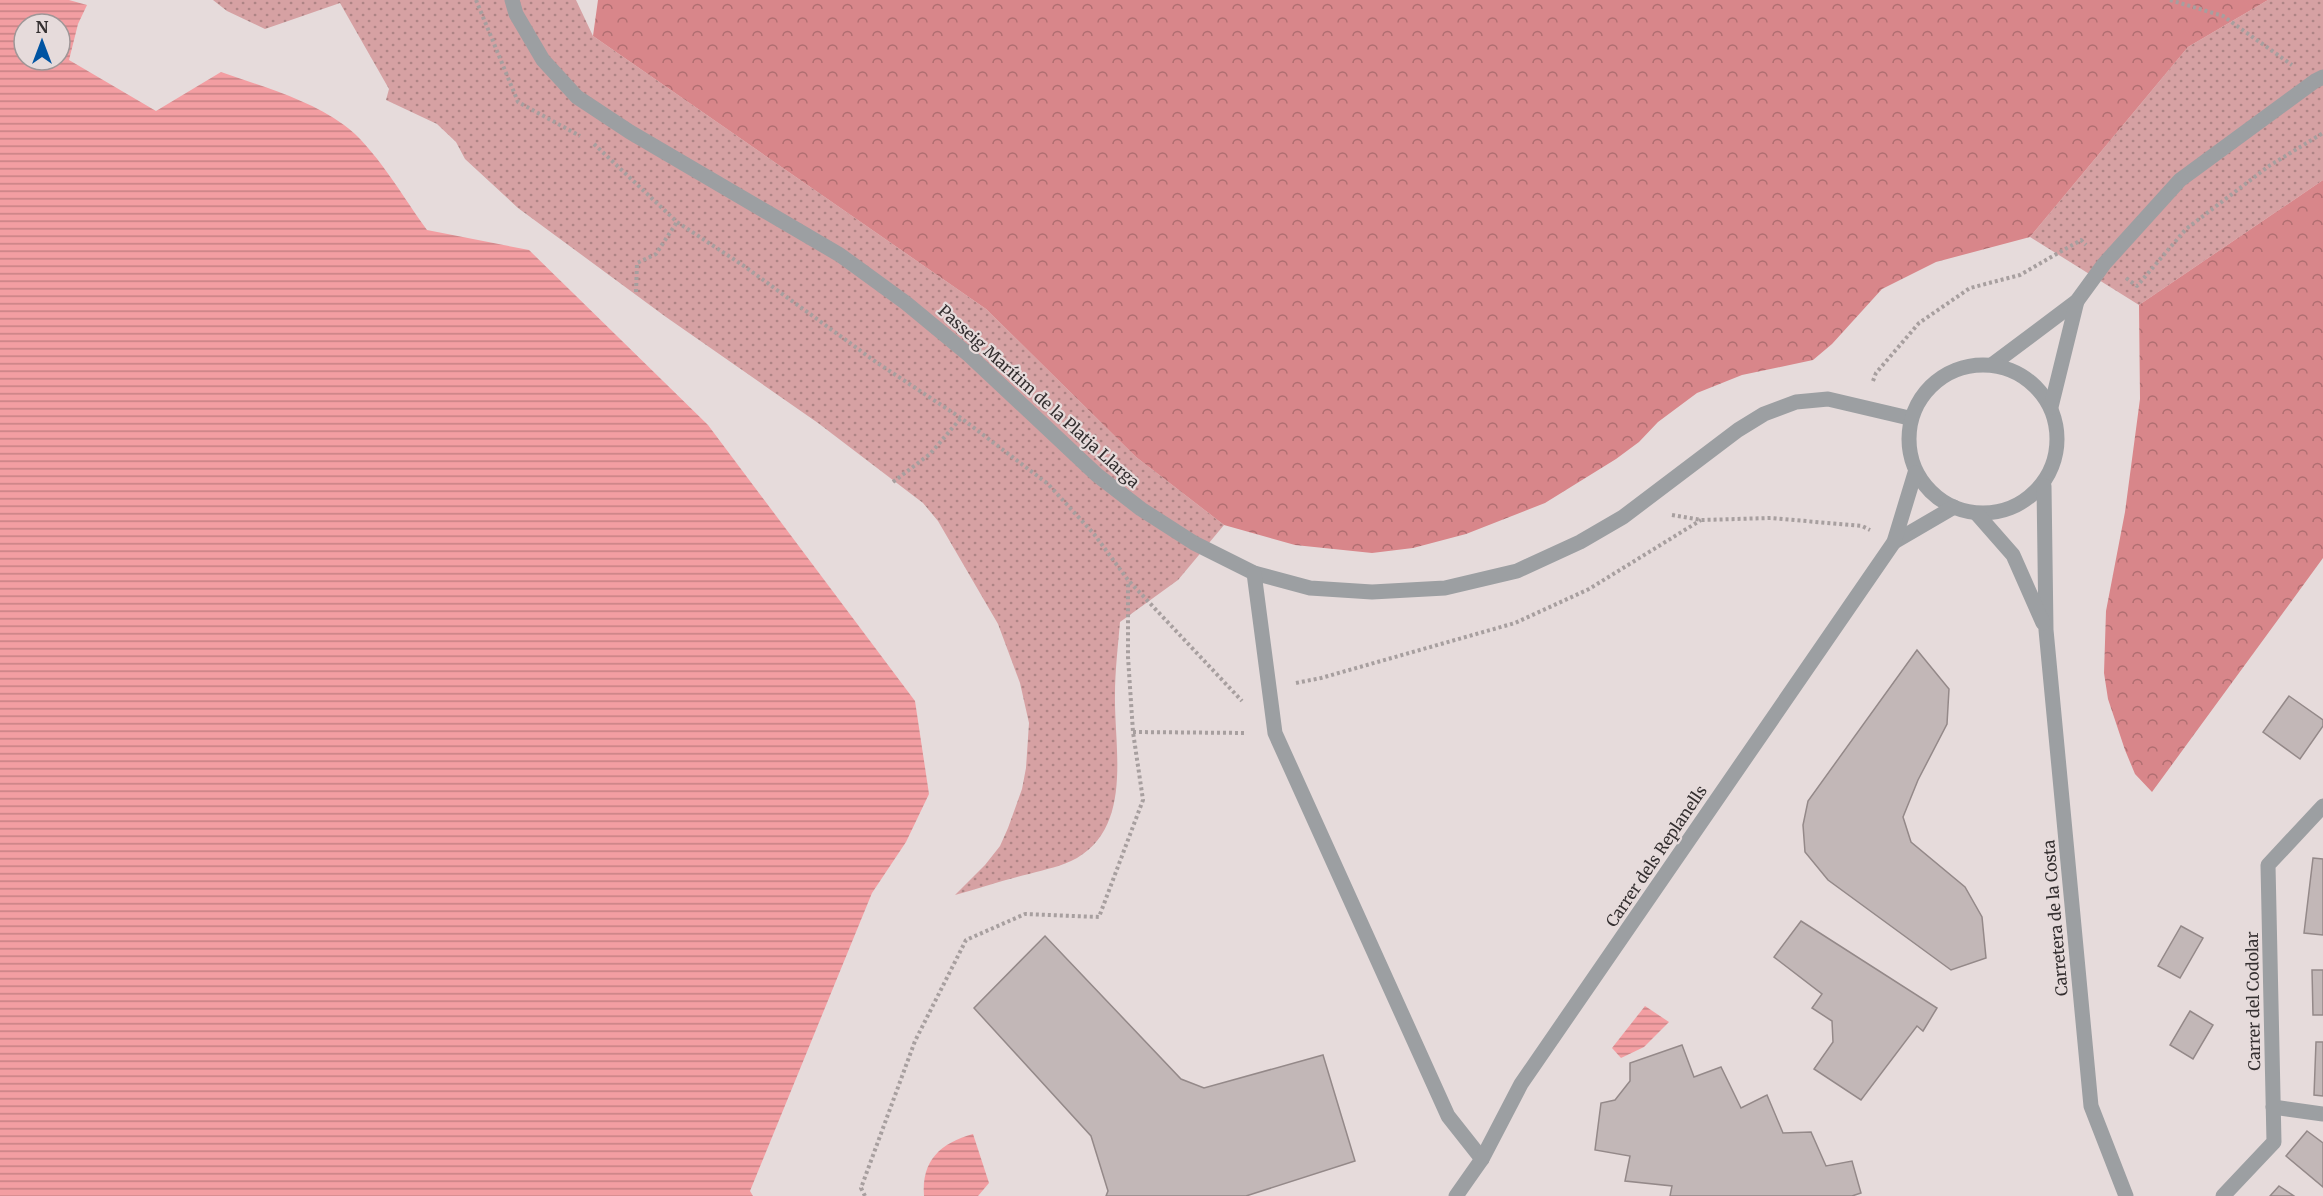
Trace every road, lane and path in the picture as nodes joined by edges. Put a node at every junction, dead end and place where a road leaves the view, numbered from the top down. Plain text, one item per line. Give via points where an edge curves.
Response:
1 (476, 0) edge
2 (512, 0) edge
3 (2169, 0) edge
4 (2319, 79) edge
5 (2323, 133) edge
6 (584, 137) dead end
7 (592, 142) dead end
8 (677, 222) junction
9 (2104, 264) junction
10 (636, 292) dead end
11 (2077, 301) junction
12 (1993, 364) junction
13 (1863, 407) junction
14 (2051, 407) junction
15 (961, 418) junction
16 (1909, 418) junction
17 (1915, 473) junction
18 (893, 482) dead end
19 (2044, 486) junction
20 (1954, 507) junction
21 (1977, 514) junction
22 (1894, 542) junction
23 (1254, 573) junction
24 (1128, 580) junction
25 (2046, 630) junction
26 (1269, 689) junction
27 (1233, 692) junction
28 (1133, 732) junction
29 (1275, 733) junction
30 (2323, 806) edge
31 (2273, 1107) junction
32 (2323, 1114) edge
33 (1482, 1159) junction
34 (865, 1196) edge
35 (1456, 1196) edge
36 (2126, 1196) edge
37 (2223, 1196) edge

1 - 6 path via 518,102
2 - 23 street, Passeig Marítim de la Platja Llarga via 543,60 577,97 840,255 969,355 1097,475 1141,509 1194,543
3 - 4 path via 2223,16 2271,52
4 - 9 street via 2180,180
5 - 9 path via 2269,166 2186,229 2137,286
7 - 8 path
8 - 10 path via 656,254 637,263
8 - 15 path
9 - 11 street
9 - 13 path via 2081,240 2020,275 1970,288 1919,323 1876,373
11 - 12 street
11 - 14 street
12 - 14 street via 2025,376
12 - 16 street via 1955,368 1927,387
13 - 16 street, Passeig Marítim de la Platja Llarga
13 - 23 street, Passeig Marítim de la Platja Llarga via 1828,399 1796,402 1764,414 1623,517 1581,542 1517,571 1445,588 1372,592 1310,588
14 - 19 street via 2058,450
15 - 18 path via 930,454
15 - 24 path via 1048,484 1094,534
16 - 17 street
17 - 20 street via 1942,503
17 - 22 street, Carrer dels Replanells
19 - 21 street via 2010,510
19 - 25 street, Carretera de la Costa
20 - 21 street
20 - 22 street, Carrer dels Replanells
21 - 25 street, Carretera de la Costa via 2013,555
22 - 26 path via 1862,526 1771,518 1701,520 1589,589 1515,622 1321,678
22 - 33 street, Carrer dels Replanells via 1521,1084
23 - 26 street
24 - 27 path
24 - 28 path
25 - 36 street, Carretera de la Costa via 2091,1106
26 - 27 path
26 - 29 street
27 - 29 path
28 - 29 path
28 - 34 path via 1143,800 1100,917 1025,914 966,940 915,1041 861,1188
29 - 33 street via 1448,1116
30 - 31 street, Carrer del Codolar via 2268,865
31 - 32 street
31 - 37 street, Carrer del Codolar via 2274,1142
33 - 35 street, Carrer dels Replanells

